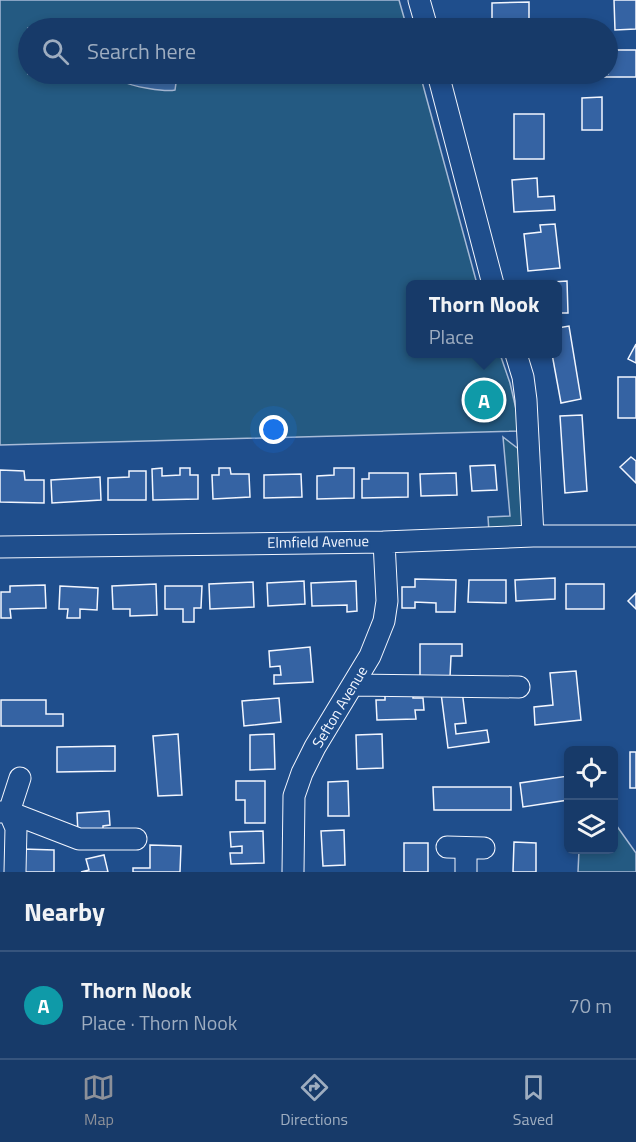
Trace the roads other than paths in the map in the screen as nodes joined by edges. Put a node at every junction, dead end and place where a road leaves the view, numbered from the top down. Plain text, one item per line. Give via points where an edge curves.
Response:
1 (418, 0) edge
2 (424, 18) edge
3 (441, 84) edge
4 (492, 280) edge
5 (517, 358) edge
6 (533, 536) junction
7 (636, 536) edge
8 (384, 542) junction
9 (0, 547) edge
10 (353, 685) junction
11 (519, 687) dead end
12 (20, 778) dead end
13 (4, 812) edge
14 (136, 839) dead end
15 (466, 848) dead end
16 (15, 872) edge
17 (293, 872) edge
18 (466, 872) edge

1 - 2 street
3 - 4 street
5 - 6 street via 526,400 523,442
6 - 7 street, Elmfield Avenue
6 - 8 street, Elmfield Avenue
8 - 9 street, Elmfield Avenue
8 - 10 street, Sefton Avenue via 384,621
10 - 11 street
10 - 17 street, Sefton Avenue via 315,747 294,796
12 - 13 street
13 - 14 street via 79,839
13 - 16 street via 16,828
15 - 18 street

